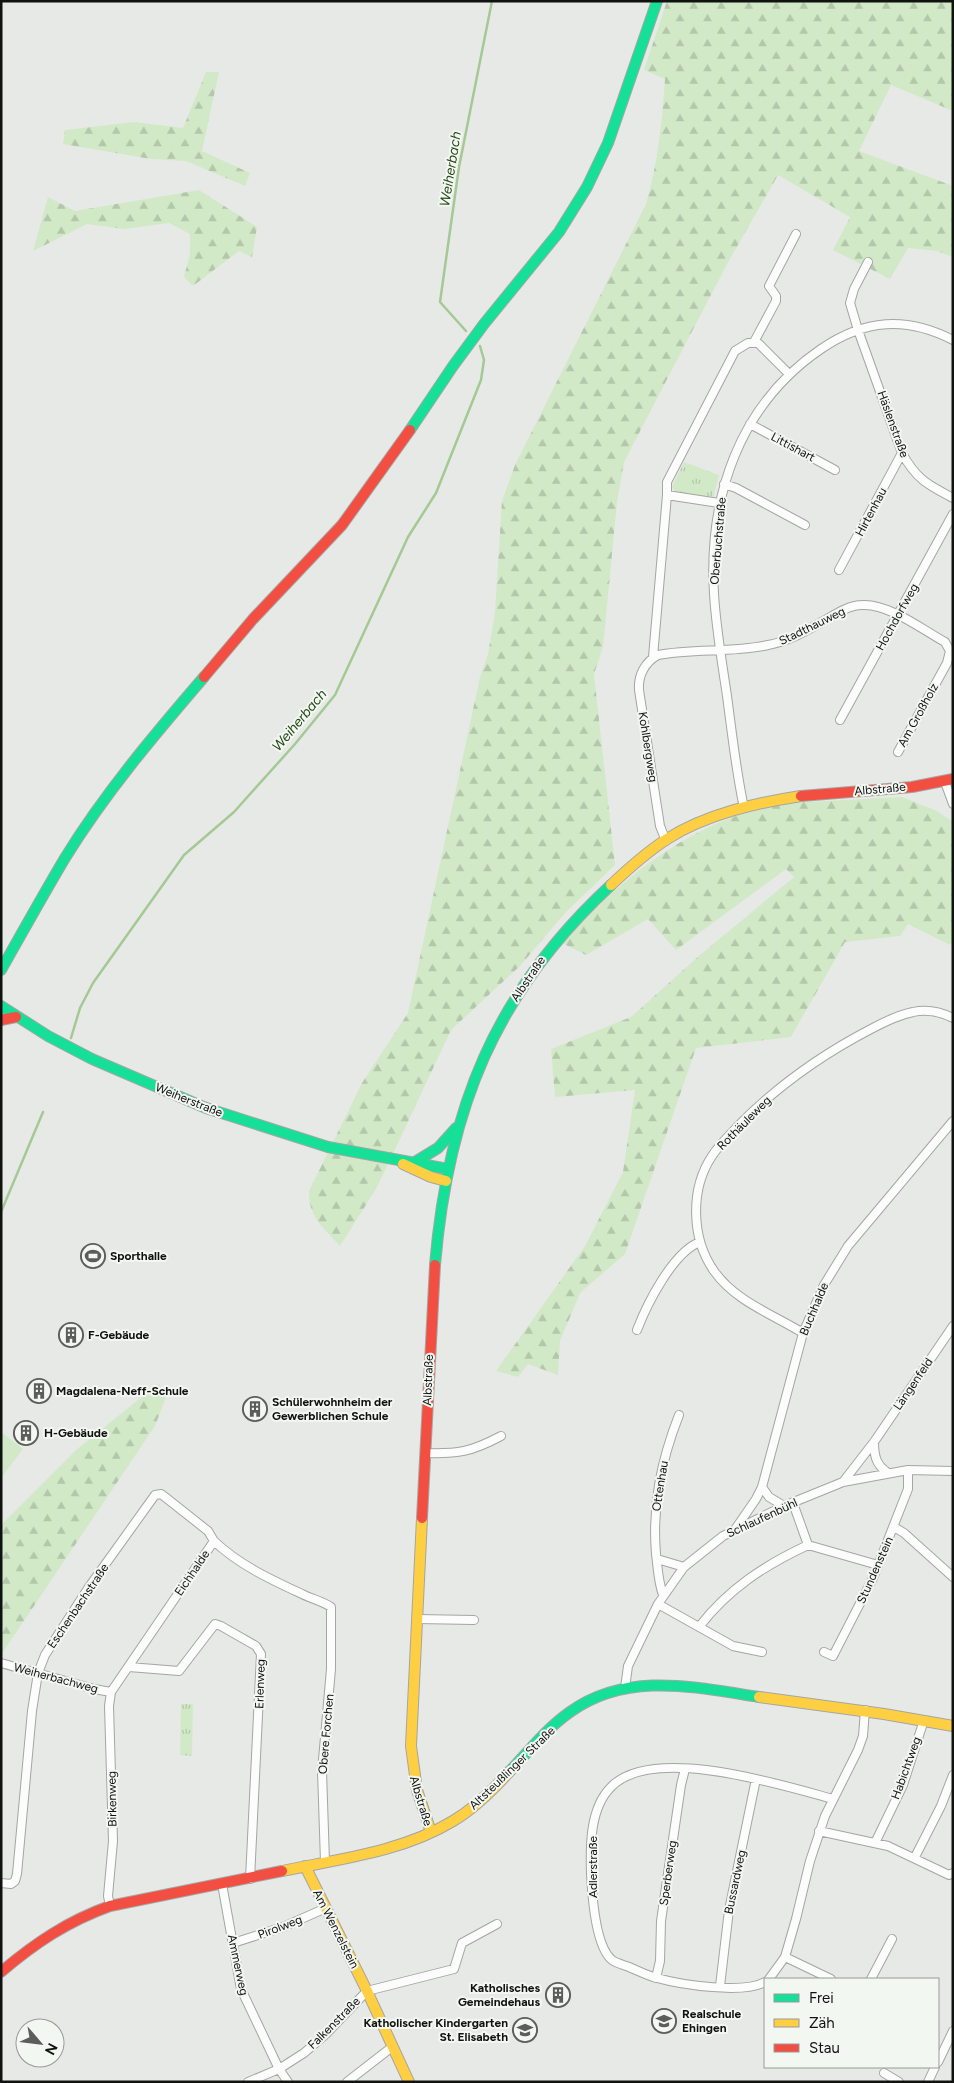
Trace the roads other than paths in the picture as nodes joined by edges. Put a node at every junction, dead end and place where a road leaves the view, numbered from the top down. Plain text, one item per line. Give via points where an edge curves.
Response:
1 (657, 1) edge
2 (796, 234) dead end
3 (868, 262) dead end
4 (858, 330) junction
5 (953, 340) edge
6 (754, 342) junction
7 (789, 374) junction
8 (750, 424) junction
9 (902, 453) junction
10 (835, 470) dead end
11 (724, 484) junction
12 (666, 495) junction
13 (953, 498) edge
14 (719, 503) junction
15 (953, 514) edge
16 (805, 525) dead end
17 (839, 570) dead end
18 (898, 616) junction
19 (720, 650) junction
20 (950, 651) joint
21 (653, 657) junction
22 (840, 720) dead end
23 (898, 752) dead end
24 (949, 780) edge
25 (953, 804) edge
26 (744, 808) junction
27 (666, 840) junction
28 (1, 970) edge
29 (1, 1006) edge
30 (16, 1017) junction
31 (953, 1018) edge
32 (1, 1020) edge
33 (460, 1120) junction
34 (953, 1121) edge
35 (391, 1158) junction
36 (415, 1162) junction
37 (448, 1169) junction
38 (446, 1181) junction
39 (700, 1242) junction
40 (953, 1326) edge
41 (637, 1330) dead end
42 (803, 1333) junction
43 (679, 1415) dead end
44 (501, 1436) dead end
45 (874, 1442) junction
46 (425, 1454) junction
47 (908, 1470) junction
48 (953, 1471) edge
49 (887, 1472) junction
50 (843, 1482) junction
51 (762, 1487) junction
52 (793, 1503) junction
53 (784, 1506) junction
54 (894, 1527) junction
55 (736, 1528) junction
56 (214, 1541) junction
57 (808, 1545) junction
58 (657, 1560) junction
59 (878, 1565) junction
60 (684, 1567) junction
61 (953, 1577) edge
62 (663, 1595) junction
63 (658, 1604) junction
64 (331, 1607) joint
65 (418, 1619) junction
66 (474, 1620) dead end
67 (699, 1627) junction
68 (762, 1652) dead end
69 (824, 1652) dead end
70 (1, 1663) edge
71 (129, 1667) junction
72 (38, 1673) junction
73 (626, 1688) junction
74 (111, 1692) junction
75 (865, 1710) junction
76 (924, 1720) junction
77 (953, 1726) edge
78 (685, 1769) junction
79 (953, 1775) edge
80 (756, 1779) junction
81 (833, 1799) junction
82 (819, 1831) junction
83 (431, 1832) junction
84 (875, 1843) junction
85 (915, 1857) junction
86 (325, 1862) junction
87 (305, 1866) junction
88 (953, 1873) edge
89 (250, 1879) junction
90 (1, 1883) edge
91 (222, 1884) junction
92 (110, 1906) junction
93 (326, 1908) junction
94 (497, 1924) dead end
95 (892, 1939) dead end
96 (233, 1943) junction
97 (785, 1957) junction
98 (1, 1972) edge
99 (656, 1978) junction
100 (770, 1978) edge
101 (829, 1978) edge
102 (872, 1978) edge
103 (764, 1982) edge
104 (720, 1986) junction
105 (367, 1991) junction
106 (953, 2032) edge
107 (392, 2047) junction
108 (939, 2060) edge
109 (935, 2068) edge
110 (279, 2069) junction
111 (884, 2074) dead end
112 (248, 2082) edge
113 (288, 2082) edge
114 (347, 2082) edge
115 (409, 2082) edge
116 (899, 2082) edge
117 (928, 2082) edge

1 - 28 street via 608,143 587,187 559,232 452,366 342,524 253,619 117,784 66,856
2 - 6 street via 769,286 776,301
3 - 4 street via 850,303
4 - 5 street, Oberbuchstraße via 879,325 909,324 923,326
4 - 7 street, Oberbuchstraße via 830,342
4 - 9 street, Häslenstraße
6 - 7 street
6 - 12 street, Kohlbergweg via 735,351 667,482
7 - 8 street, Oberbuchstraße
8 - 10 street, Littishart
8 - 11 street, Oberbuchstraße
9 - 13 street, Häslenstraße via 910,468 924,482
9 - 17 street, Hirtenhau
11 - 14 street, Oberbuchstraße
11 - 16 street
12 - 14 street
12 - 21 street, Kohlbergweg
14 - 19 street, Oberbuchstraße via 714,593
15 - 18 street, Hochdorfweg
18 - 19 street, Stadthauweg via 874,606 861,605 834,614 782,642
18 - 20 street, Stadthauweg via 945,642
18 - 22 street, Hochdorfweg
19 - 21 street
19 - 26 street, Oberbuchstraße
20 - 23 street, Am Großholz via 947,663
21 - 27 street, Kohlbergweg via 640,676 639,690 660,826
24 - 25 street
24 - 26 street, Albstraße via 788,797
26 - 27 street, Albstraße via 696,824
27 - 33 street, Albstraße via 580,912 538,963 488,1047
29 - 30 street, Weiherstraße
30 - 32 street
30 - 35 street, Weiherstraße via 92,1059 206,1108 328,1147
31 - 39 street, Rothäuleweg via 922,1010 897,1017 825,1055 769,1098 723,1142 704,1172 696,1207
33 - 36 street via 442,1146
33 - 37 street, Albstraße
34 - 42 street, Buchhalde via 839,1258
35 - 36 street, Weiherstraße
35 - 38 street, Weiherstraße
36 - 37 street, Weiherstraße
37 - 38 street, Albstraße
38 - 46 street, Albstraße via 432,1314
39 - 41 street via 684,1252 660,1283
39 - 42 street, Rothäuleweg via 714,1271 728,1286 756,1307
40 - 45 street, Längenfeld
42 - 51 street, Buchhalde
43 - 58 street, Ottenhau via 659,1477 654,1519
44 - 46 street via 456,1454
45 - 49 street via 879,1467
45 - 50 street, Längenfeld
46 - 65 street, Albstraße
47 - 48 street, Schlaufenbühl
47 - 49 street, Schlaufenbühl
47 - 54 street, Stundenstein via 908,1488
49 - 50 street, Schlaufenbühl
50 - 52 street, Schlaufenbühl
51 - 53 street via 769,1497
51 - 55 street, Buchhalde
52 - 53 street, Schlaufenbühl
52 - 57 street
53 - 55 street, Schlaufenbühl
54 - 59 street, Stundenstein
54 - 61 street
55 - 60 street, Schlaufenbühl
56 - 64 street, Eichhalde via 243,1564
56 - 71 street, Eichhalde
56 - 72 street, Eschenbachstraße via 208,1531 165,1497 155,1495 59,1632
57 - 59 street
57 - 67 street via 747,1579 720,1602
58 - 60 street
58 - 62 street, Ottenhau via 658,1581
59 - 69 street, Stundenstein via 833,1656
60 - 62 street, Schlaufenbühl
62 - 63 street, Schlaufenbühl
63 - 67 street
63 - 73 street, Schlaufenbühl via 628,1666
64 - 86 street, Obere Forchen via 331,1669 322,1771
65 - 66 street
65 - 83 street, Albstraße via 410,1746 416,1793
67 - 68 street via 733,1646
70 - 72 street, Weiherbachweg
71 - 74 street, Eichhalde
71 - 89 street, Erlenweg via 179,1671 216,1624 256,1646 261,1654
72 - 74 street, Weiherbachweg
72 - 90 street, Eschenbachstraße via 17,1874 11,1884
73 - 75 street, Altsteußlinger Straße via 700,1688
73 - 83 street, Altsteußlinger Straße via 600,1694 572,1710 478,1803 454,1821
74 - 92 street, Birkenweg via 113,1841
75 - 76 street, Altsteußlinger Straße
75 - 81 street via 863,1736 858,1750
76 - 77 street, Altsteußlinger Straße
76 - 84 street, Habichtweg via 903,1785
78 - 80 street, Adlerstraße
78 - 99 street, Sperberweg via 661,1921
78 - 99 street, Adlerstraße via 642,1770 622,1778 604,1795 594,1823 590,1859 593,1905 603,1946 612,1960
79 - 85 street
80 - 81 street, Adlerstraße
80 - 104 street, Bussardweg via 727,1919
81 - 82 street
82 - 84 street
82 - 97 street
83 - 86 street, Altsteußlinger Straße via 389,1847
84 - 85 street
85 - 88 street via 949,1875
86 - 87 street, Altsteußlinger Straße
87 - 89 street, Altsteußlinger Straße
87 - 93 street, Am Wenzelstein
89 - 91 street, Altsteußlinger Straße
91 - 92 street, Altsteußlinger Straße
91 - 96 street, Ammerweg
92 - 98 street, Altsteußlinger Straße via 64,1924
93 - 96 street, Pirolweg via 283,1927
93 - 105 street, Am Wenzelstein
94 - 105 street via 462,1943 454,1969
95 - 102 street
96 - 110 street, Ammerweg via 243,1995
97 - 100 street
97 - 101 street
99 - 104 street, Adlerstraße
103 - 104 street, Adlerstraße via 750,1987
105 - 107 street, Am Wenzelstein
105 - 110 street, Falkenstraße via 313,2046
106 - 108 street
107 - 114 street
107 - 115 street, Am Wenzelstein
109 - 117 street
110 - 112 street, Falkenstraße
110 - 113 street, Ammerweg
111 - 116 street

